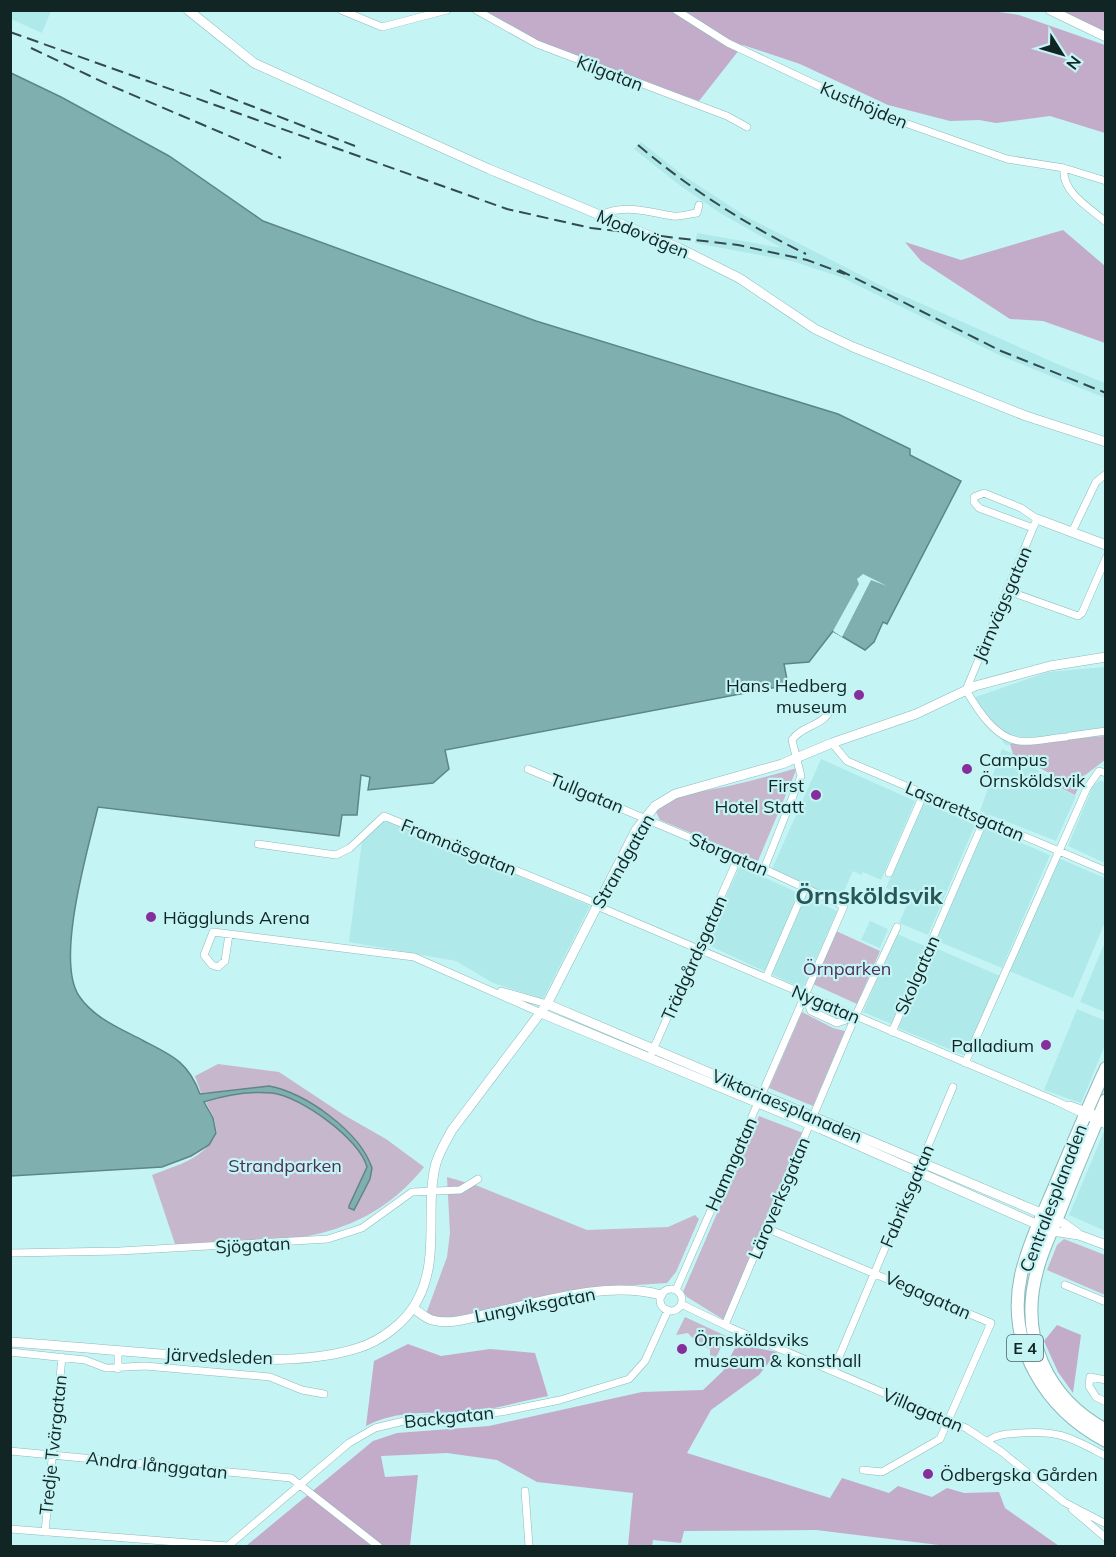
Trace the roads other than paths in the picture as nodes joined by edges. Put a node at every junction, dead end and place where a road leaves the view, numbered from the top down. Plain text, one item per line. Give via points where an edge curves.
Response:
1 (188, 10) edge
2 (340, 10) edge
3 (447, 10) edge
4 (476, 10) edge
5 (676, 10) edge
6 (1050, 10) edge
7 (1106, 37) edge
8 (747, 127) dead end
9 (1064, 168) junction
10 (1106, 181) edge
11 (699, 205) dead end
12 (599, 216) junction
13 (1106, 222) edge
14 (1106, 442) edge
15 (1106, 474) edge
16 (1037, 519) junction
17 (1033, 528) junction
18 (1072, 532) junction
19 (1106, 545) edge
20 (1106, 558) edge
21 (1008, 591) junction
22 (1106, 657) edge
23 (966, 690) junction
24 (832, 707) dead end
25 (1106, 731) edge
26 (832, 743) junction
27 (798, 758) junction
28 (528, 769) dead end
29 (1106, 773) edge
30 (924, 793) junction
31 (985, 818) junction
32 (650, 820) junction
33 (258, 844) dead end
34 (1057, 851) junction
35 (738, 858) junction
36 (764, 869) junction
37 (1106, 871) edge
38 (889, 873) dead end
39 (805, 888) junction
40 (597, 905) junction
41 (844, 906) joint
42 (897, 927) dead end
43 (229, 934) junction
44 (697, 948) junction
45 (766, 978) junction
46 (490, 988) junction
47 (805, 995) junction
48 (547, 1004) junction
49 (541, 1013) junction
50 (855, 1017) junction
51 (892, 1032) junction
52 (651, 1053) junction
53 (965, 1063) junction
54 (1106, 1068) edge
55 (953, 1087) dead end
56 (759, 1100) junction
57 (1106, 1100) edge
58 (1096, 1118) edge
59 (813, 1121) junction
60 (920, 1167) junction
61 (478, 1179) dead end
62 (432, 1190) junction
63 (1041, 1220) junction
64 (1054, 1226) junction
65 (766, 1227) junction
66 (1106, 1245) edge
67 (10, 1253) edge
68 (875, 1271) junction
69 (1065, 1285) dead end
70 (676, 1290) junction
71 (661, 1295) junction
72 (1106, 1302) edge
73 (681, 1304) junction
74 (413, 1308) junction
75 (668, 1310) junction
76 (725, 1325) junction
77 (10, 1342) edge
78 (118, 1351) junction
79 (10, 1352) edge
80 (62, 1358) junction
81 (118, 1369) junction
82 (834, 1371) junction
83 (1106, 1380) edge
84 (324, 1394) dead end
85 (1106, 1402) edge
86 (949, 1420) junction
87 (1106, 1430) edge
88 (988, 1441) junction
89 (1106, 1441) edge
90 (10, 1451) edge
91 (51, 1454) junction
92 (1106, 1456) edge
93 (863, 1470) dead end
94 (300, 1486) junction
95 (525, 1491) dead end
96 (1064, 1502) junction
97 (1106, 1524) edge
98 (10, 1529) edge
99 (45, 1532) junction
100 (1106, 1538) edge
101 (228, 1546) edge
102 (378, 1546) edge
103 (529, 1546) edge

1 - 12 main road, Modovägen via 225,43 277,75
2 - 3 street via 382,27
4 - 8 street, Kilgatan via 537,44
5 - 9 street, Kusthöjden via 728,44 874,112 1007,159
6 - 7 main road
9 - 10 street, Kusthöjden
9 - 13 street via 1065,181 1073,194
11 - 12 street via 697,213 676,216 613,208
12 - 14 main road, Modovägen via 679,248 739,278 815,329 853,347 1026,416
15 - 18 street via 1096,482
16 - 17 street, Järnvägsgatan
16 - 17 street via 984,493 974,498 979,508
16 - 18 main road
17 - 21 street, Järnvägsgatan
18 - 19 main road
20 - 21 street via 1078,616
21 - 23 street, Järnvägsgatan
22 - 23 main road, Strandgatan via 1050,666
23 - 25 street via 1003,735 1018,741
23 - 26 main road, Strandgatan via 916,714
24 - 27 street via 823,721 793,737
26 - 27 main road, Strandgatan
26 - 30 street, Lasarettsgatan via 847,761
27 - 32 main road, Strandgatan via 675,794 655,806
27 - 36 street via 801,776
28 - 32 street, Tullgatan
29 - 34 street via 1099,771 1092,779
30 - 31 street, Lasarettsgatan
30 - 38 street
31 - 34 street, Lasarettsgatan
31 - 51 street, Skolgatan
32 - 35 street, Storgatan
32 - 40 main road, Strandgatan via 636,830
33 - 40 street, Framnäsgatan via 336,855 350,848 384,816
34 - 37 street, Lasarettsgatan
34 - 53 street
35 - 36 street, Storgatan
35 - 44 street, Trädgårdsgatan
36 - 39 street, Storgatan
39 - 41 street, Storgatan
39 - 45 street
40 - 44 street, Nygatan
40 - 48 main road, Strandgatan
41 - 47 street, Hamngatan
42 - 50 street, Läroverksgatan
43 - 43 street via 225,961 212,965 204,955 213,932
43 - 46 street, Viktoriaesplanaden via 414,957
44 - 45 street, Nygatan
44 - 52 street, Trädgårdsgatan
45 - 47 street, Nygatan
46 - 48 street, Viktoriaesplanaden
46 - 49 street, Viktoriaesplanaden
47 - 50 street, Nygatan
47 - 50 street via 811,1011 837,1023
47 - 56 street, Hamngatan
48 - 49 main road, Strandgatan
48 - 52 main road, Viktoriaesplanaden
49 - 52 main road, Viktoriaesplanaden
49 - 62 main road, Strandgatan via 452,1130 436,1162
50 - 51 street, Nygatan
50 - 59 street, Läroverksgatan
51 - 53 street, Nygatan
52 - 56 main road, Viktoriaesplanaden
53 - 58 street, Nygatan
54 - 58 highway, Centralesplanaden / E 4
55 - 60 street, Fabriksgatan
56 - 59 main road, Viktoriaesplanaden
56 - 70 street, Hamngatan
57 - 58 highway, Centralesplanaden / E 4
58 - 63 highway, Centralesplanaden / E 4
58 - 64 highway, Centralesplanaden / E 4
59 - 60 main road, Viktoriaesplanaden
59 - 65 street, Läroverksgatan
60 - 63 main road, Viktoriaesplanaden
60 - 68 street, Fabriksgatan
61 - 62 street, Sjögatan via 460,1190
62 - 67 street, Sjögatan via 412,1192 362,1228 328,1239
62 - 74 main road, Strandgatan via 430,1265
63 - 64 main road, Viktoriaesplanaden
63 - 89 highway, Centralesplanaden / E 4 via 1023,1268 1019,1294 1019,1322 1026,1351 1051,1400 1075,1423
64 - 66 main road, Viktoriaesplanaden
64 - 87 highway, Centralesplanaden / E 4 via 1034,1286 1031,1331 1043,1366 1059,1392 1081,1414
65 - 68 street, Vegagatan
65 - 76 street, Läroverksgatan
68 - 82 street, Fabriksgatan
68 - 86 street, Vegagatan via 991,1323
69 - 72 street
70 - 71 street via 666,1290
70 - 73 street
71 - 74 main road, Lungviksgatan via 641,1290 603,1292 546,1300 449,1323 432,1320
71 - 75 street via 662,1306
73 - 75 street
73 - 76 street
74 - 78 main road, Järvedsleden via 382,1336 360,1348 333,1354 249,1360
75 - 94 street, Backgatan via 645,1361 628,1379 501,1413 381,1425 349,1443
76 - 82 street, Villagatan
77 - 78 main road, Järvedsleden
78 - 81 street
79 - 80 street
80 - 81 street
80 - 91 street, Tredje Tvärgatan
81 - 84 street via 145,1366 270,1377
82 - 86 street, Villagatan
83 - 85 street via 1090,1377 1089,1386 1096,1397
86 - 88 street, Villagatan
86 - 93 street via 937,1442 882,1472
88 - 92 street via 1005,1434 1055,1432
88 - 96 street, Villagatan
90 - 91 street, Andra långgatan
91 - 94 street, Andra långgatan via 281,1476
91 - 99 street, Tredje Tvärgatan
94 - 101 street, Backgatan
94 - 102 street, Andra långgatan
95 - 103 street
96 - 97 street, Villagatan
96 - 100 street
98 - 99 street
99 - 101 street

